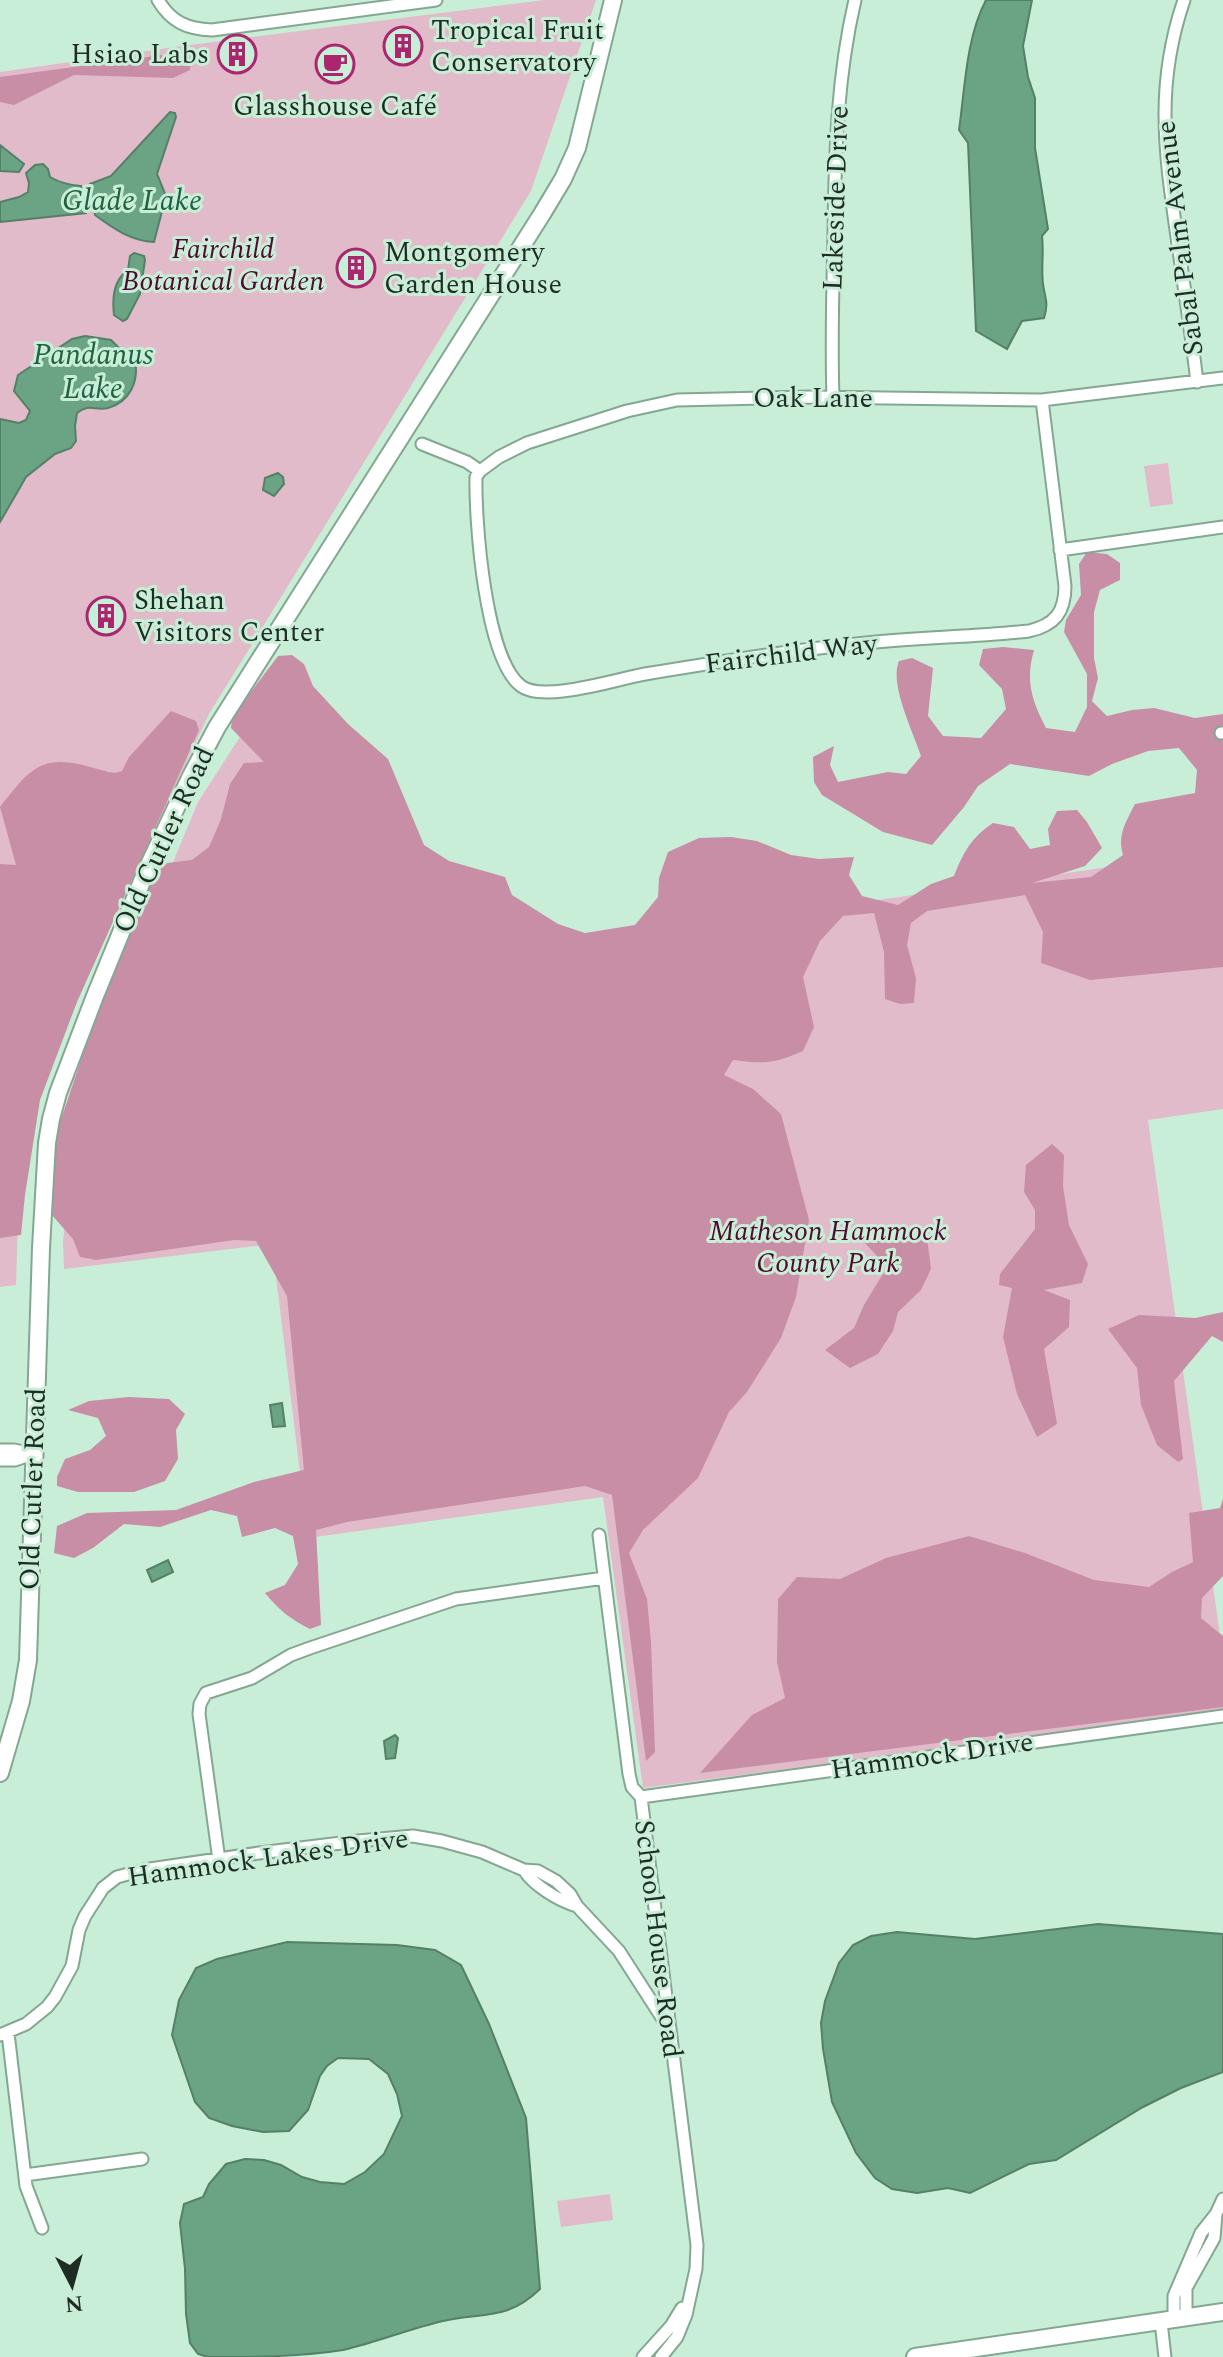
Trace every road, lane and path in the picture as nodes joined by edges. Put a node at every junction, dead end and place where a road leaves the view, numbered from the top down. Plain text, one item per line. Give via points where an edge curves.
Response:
1 (158, 0) edge
2 (436, 0) edge
3 (613, 0) edge
4 (855, 0) edge
5 (1184, 0) edge
6 (1223, 378) edge
7 (1197, 382) junction
8 (833, 397) junction
9 (1042, 400) junction
10 (422, 444) dead end
11 (480, 471) junction
12 (1223, 527) edge
13 (1060, 550) junction
14 (0, 1450) edge
15 (33, 1454) junction
16 (0, 1460) edge
17 (599, 1535) dead end
18 (604, 1578) junction
19 (1223, 1716) edge
20 (0, 1773) edge
21 (641, 1797) junction
22 (219, 1860) junction
23 (668, 2027) junction
24 (4, 2034) edge
25 (142, 2159) dead end
26 (25, 2175) junction
27 (1223, 2199) edge
28 (42, 2228) dead end
29 (689, 2297) junction
30 (1223, 2312) edge
31 (1174, 2320) junction
32 (1005, 2351) edge
33 (643, 2357) edge
34 (661, 2357) edge
35 (915, 2357) edge
36 (1165, 2357) edge

1 - 2 street via 171,18 204,30
3 - 15 main road, Old Cutler Road via 570,166 217,727 147,869 95,996 58,1093 47,1143
4 - 8 street, Lakeside Drive via 835,142
5 - 7 street, Sabal Palm Avenue via 1165,86 1164,140
6 - 7 street, Oak Lane
7 - 9 street, Oak Lane
8 - 9 street, Oak Lane
8 - 11 street, Oak Lane via 698,398 648,405 527,443
9 - 13 street
10 - 11 street
11 - 13 street, Fairchild Way via 475,481 488,606 505,663 517,682 539,693 774,654 1029,631 1048,625 1063,607
12 - 13 street
14 - 15 street
15 - 16 street
15 - 20 main road, Old Cutler Road via 28,1660
17 - 18 street, School House Road
18 - 21 street, School House Road via 629,1774
18 - 22 street via 447,1602 300,1651 252,1678 206,1693 199,1714
19 - 21 street, Hammock Drive
21 - 23 street, School House Road
22 - 23 street, Hammock Lakes Drive via 413,1836 472,1849 524,1870 577,1906 619,1951
22 - 24 street, Hammock Lakes Drive via 109,1881 85,1916 72,1966 55,1997 34,2019
23 - 29 street, School House Road via 696,2237
24 - 26 street
25 - 26 street
26 - 28 street
27 - 31 street via 1201,2233 1174,2296
29 - 33 street, School House Road
29 - 34 street, School House Road via 680,2331
30 - 31 main road
31 - 32 main road
31 - 36 street
32 - 35 main road

